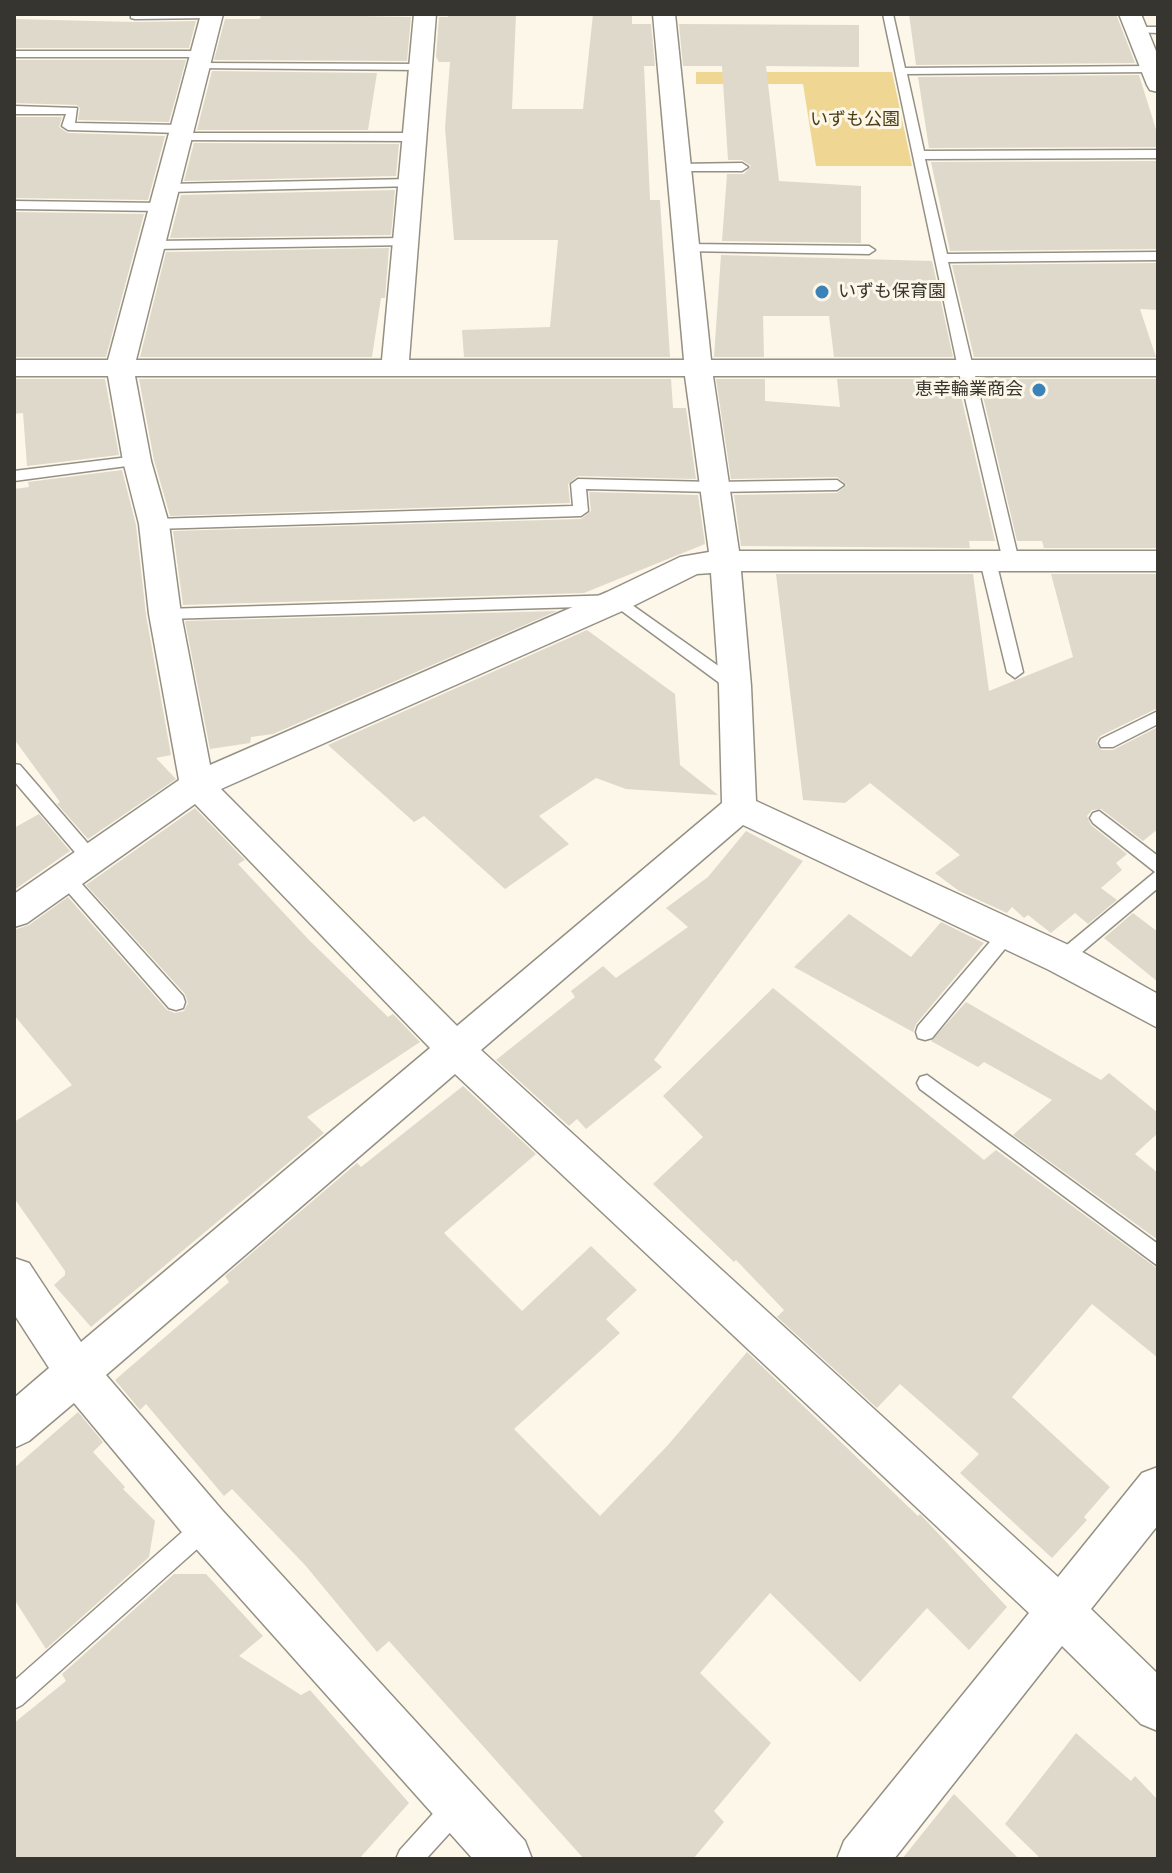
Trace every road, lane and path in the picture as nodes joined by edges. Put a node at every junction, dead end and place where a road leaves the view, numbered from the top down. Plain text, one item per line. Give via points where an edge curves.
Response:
1 (425, 14) edge
2 (664, 14) edge
3 (888, 14) edge
4 (212, 15) edge
5 (135, 16) dead end
6 (1142, 25) edge
7 (14, 54) edge
8 (200, 60) junction
9 (421, 67) junction
10 (899, 71) junction
11 (1155, 77) edge
12 (14, 110) edge
13 (181, 133) junction
14 (415, 137) junction
15 (1158, 154) edge
16 (919, 155) junction
17 (742, 167) dead end
18 (678, 168) junction
19 (411, 183) junction
20 (164, 197) junction
21 (14, 205) edge
22 (407, 242) junction
23 (152, 245) junction
24 (687, 248) junction
25 (869, 250) dead end
26 (1158, 256) edge
27 (942, 258) junction
28 (120, 367) junction
29 (395, 367) junction
30 (698, 367) junction
31 (14, 368) edge
32 (965, 368) junction
33 (1158, 368) edge
34 (137, 461) junction
35 (14, 476) edge
36 (837, 485) dead end
37 (714, 487) junction
38 (154, 524) junction
39 (725, 561) junction
40 (1000, 561) junction
41 (1158, 561) edge
42 (618, 600) junction
43 (165, 614) junction
44 (1015, 672) dead end
45 (735, 686) junction
46 (1158, 717) edge
47 (1107, 743) dead end
48 (14, 770) edge
49 (197, 785) junction
50 (739, 808) junction
51 (1099, 818) dead end
52 (1158, 866) edge
53 (78, 868) junction
54 (1158, 878) edge
55 (14, 913) edge
56 (1007, 934) junction
57 (1062, 959) junction
58 (176, 1002) dead end
59 (1158, 1012) edge
60 (925, 1032) dead end
61 (456, 1050) junction
62 (927, 1083) dead end
63 (1158, 1256) edge
64 (14, 1277) edge
65 (77, 1374) junction
66 (14, 1426) edge
67 (1158, 1489) edge
68 (206, 1526) junction
69 (1061, 1611) junction
70 (14, 1697) edge
71 (1158, 1707) edge
72 (459, 1804) junction
73 (409, 1859) edge
74 (507, 1859) edge
75 (862, 1859) edge

1 - 9 street
2 - 18 street
3 - 10 lane
4 - 5 lane
4 - 8 street
6 - 11 street
7 - 8 lane
8 - 9 lane
8 - 13 street
9 - 14 street
10 - 11 lane
10 - 16 lane
12 - 13 lane via 73,110 68,126
13 - 14 lane
13 - 20 street
14 - 19 street
15 - 16 lane
16 - 27 lane
17 - 18 lane
18 - 24 street
19 - 20 lane
19 - 22 street
20 - 21 lane
20 - 23 street
22 - 23 lane
22 - 29 street
23 - 28 street
24 - 25 lane
24 - 30 street
26 - 27 lane
27 - 32 lane
28 - 29 street
28 - 31 street
28 - 34 street
29 - 30 street
30 - 32 street
30 - 37 street
32 - 33 street
32 - 40 lane
34 - 35 lane
34 - 38 street
36 - 37 lane
37 - 38 lane via 578,484 581,511
37 - 39 street
38 - 43 street
39 - 40 street
39 - 42 street via 691,564
39 - 45 street
40 - 41 street
40 - 44 lane
42 - 43 lane
42 - 45 lane
42 - 49 street
43 - 49 street
45 - 50 street
46 - 47 lane
48 - 53 lane
49 - 53 street
49 - 61 street
50 - 56 street
50 - 61 street
51 - 52 lane
53 - 55 street
53 - 58 lane
54 - 57 lane
56 - 57 street
56 - 60 lane
57 - 59 street
61 - 65 street
61 - 69 street
62 - 63 lane
64 - 65 street
65 - 66 street
65 - 68 street
67 - 69 street
68 - 70 lane
68 - 72 street
69 - 71 street
69 - 75 street
72 - 73 lane
72 - 74 street

